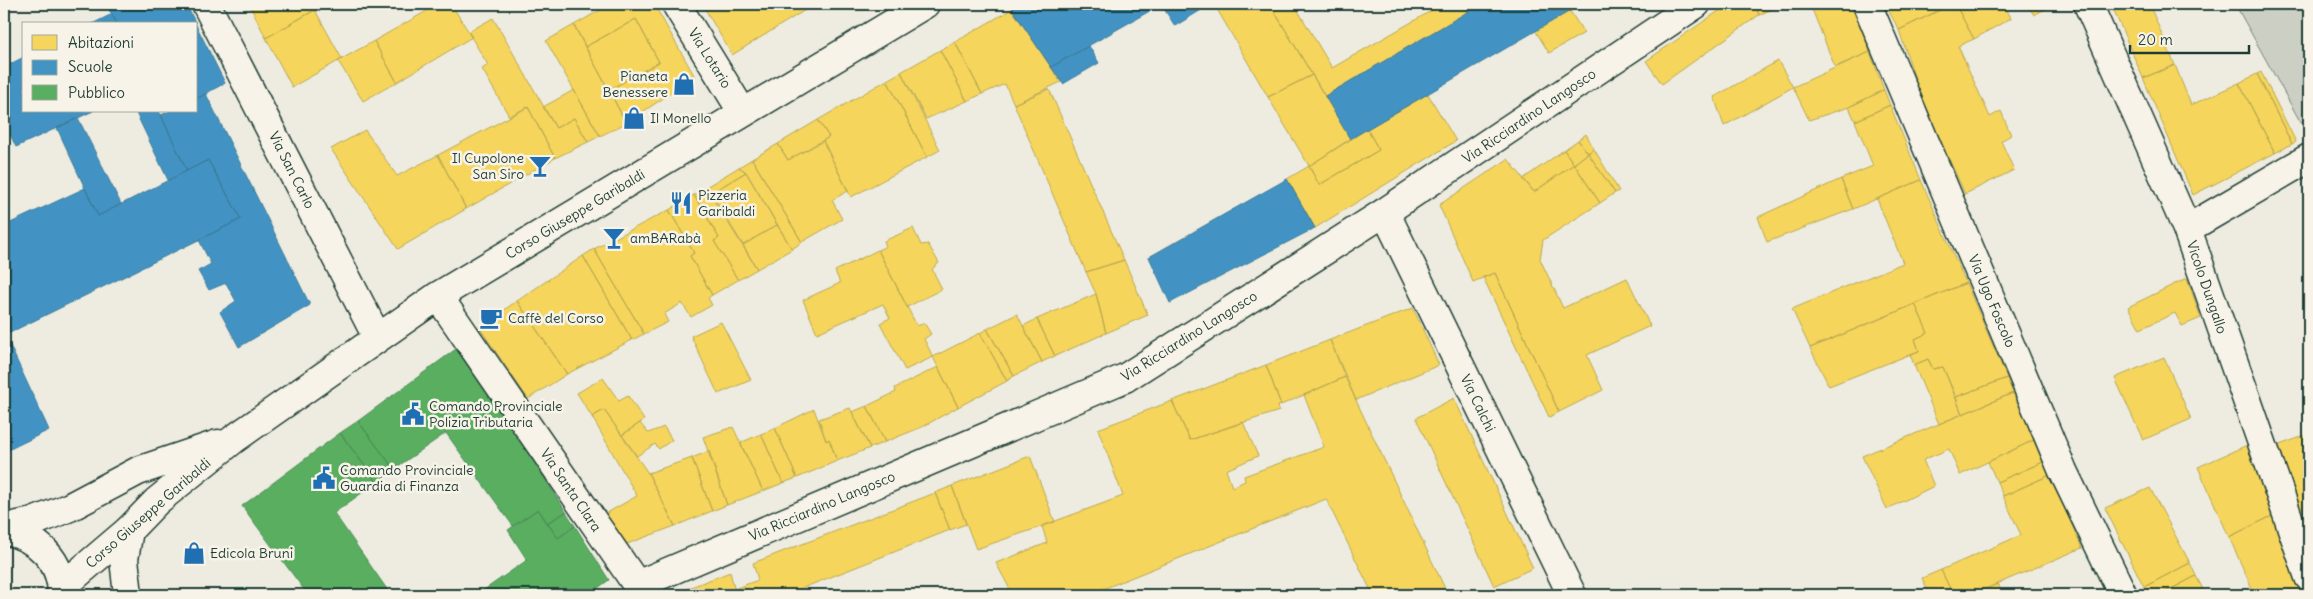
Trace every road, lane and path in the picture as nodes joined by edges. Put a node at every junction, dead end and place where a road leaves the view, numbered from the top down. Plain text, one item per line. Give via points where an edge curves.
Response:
1 (206, 4) edge
2 (676, 4) edge
3 (926, 4) edge
4 (1696, 4) edge
5 (1867, 4) edge
6 (2088, 4) edge
7 (743, 113) junction
8 (2309, 158) edge
9 (1385, 212) junction
10 (2186, 229) junction
11 (438, 296) junction
12 (377, 337) junction
13 (234, 439) junction
14 (4, 529) edge
15 (129, 530) junction
16 (2309, 576) edge
17 (637, 585) joint
18 (65, 592) edge
19 (128, 595) edge
20 (1572, 595) edge
21 (2123, 595) edge

1 - 12 street, Via San Carlo
2 - 7 street, Via Lotario
3 - 7 street, Corso Giuseppe Garibaldi
4 - 9 street, Via Ricciardino Langosco
5 - 21 street, Via Ugo Foscolo via 2063,471
6 - 10 street, Vicolo Dungallo
7 - 11 street, Corso Giuseppe Garibaldi
8 - 10 street
9 - 17 street, Via Ricciardino Langosco via 1124,378
9 - 20 street, Via Calchi
10 - 16 street, Vicolo Dungallo
11 - 12 street, Corso Giuseppe Garibaldi
11 - 17 street, Via Santa Clara
12 - 13 street, Corso Giuseppe Garibaldi
13 - 14 street, Corso Giuseppe Garibaldi via 138,471 70,507 33,522
13 - 15 street, Corso Giuseppe Garibaldi via 157,501
14 - 18 street via 39,544 56,567
15 - 18 street, Corso Giuseppe Garibaldi
15 - 19 street via 124,559

